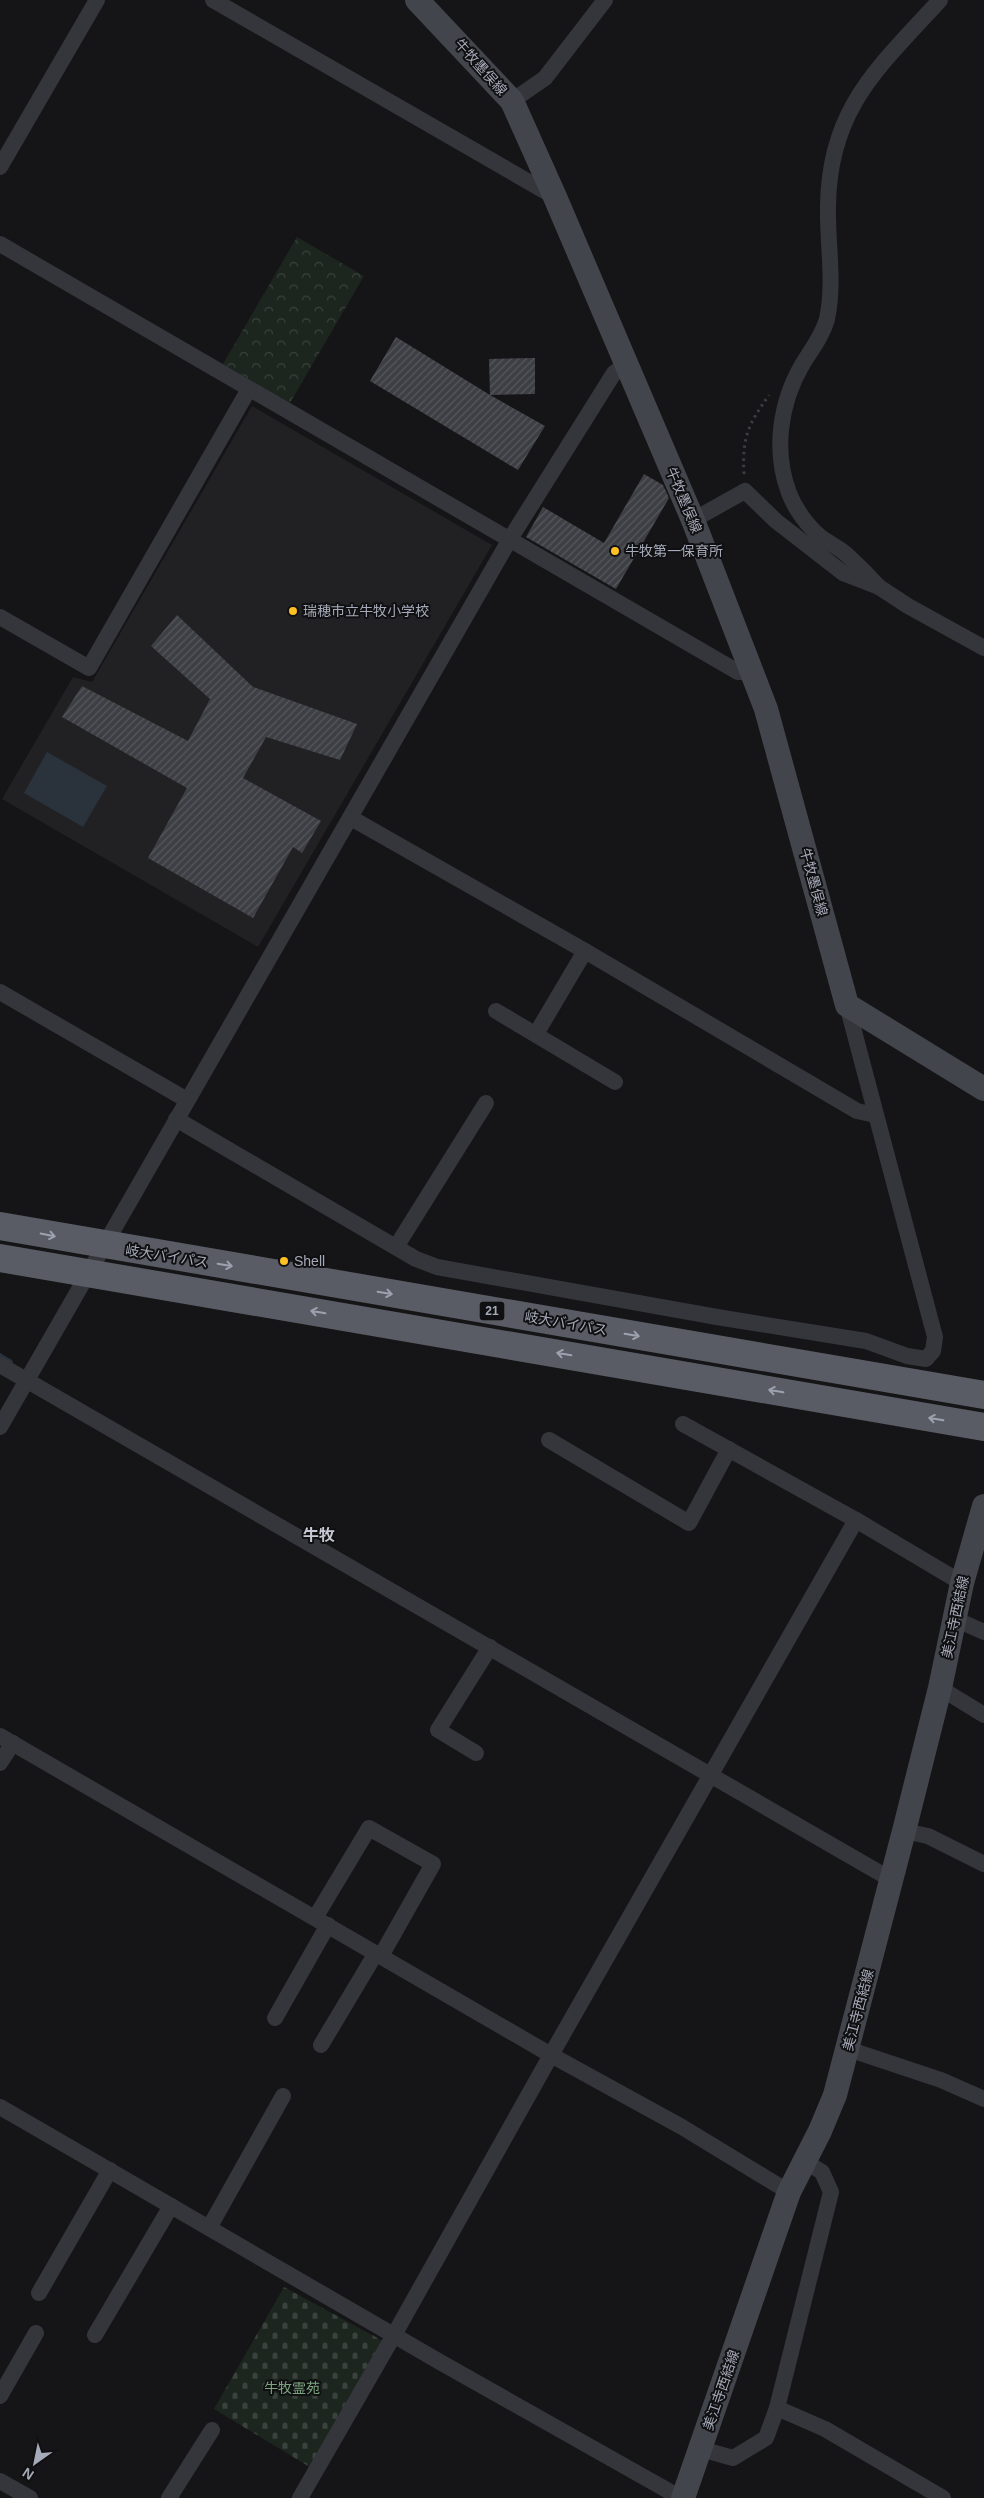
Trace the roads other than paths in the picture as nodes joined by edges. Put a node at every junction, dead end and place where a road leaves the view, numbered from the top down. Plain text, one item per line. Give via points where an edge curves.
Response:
1 (97, 0) edge
2 (213, 0) edge
3 (417, 0) edge
4 (605, 0) edge
5 (940, 0) edge
6 (512, 100) junction
7 (0, 167) edge
8 (555, 197) junction
9 (0, 244) edge
10 (625, 365) junction
11 (249, 389) junction
12 (693, 520) junction
13 (510, 539) junction
14 (879, 587) junction
15 (0, 617) edge
16 (984, 648) edge
17 (752, 672) junction
18 (351, 818) junction
19 (585, 951) junction
20 (0, 992) edge
21 (847, 1005) junction
22 (496, 1011) dead end
23 (536, 1034) junction
24 (615, 1082) dead end
25 (984, 1089) edge
26 (187, 1100) junction
27 (486, 1110) dead end
28 (875, 1115) junction
29 (176, 1119) junction
30 (0, 1226) edge
31 (104, 1245) junction
32 (396, 1247) junction
33 (0, 1258) edge
34 (88, 1273) junction
35 (0, 1364) edge
36 (27, 1380) junction
37 (984, 1395) edge
38 (683, 1424) dead end
39 (0, 1427) edge
40 (984, 1427) edge
41 (549, 1440) dead end
42 (729, 1449) junction
43 (984, 1506) edge
44 (856, 1520) junction
45 (962, 1583) junction
46 (955, 1620) junction
47 (984, 1631) edge
48 (490, 1647) junction
49 (940, 1688) junction
50 (984, 1714) edge
51 (7, 1739) edge
52 (476, 1753) dead end
53 (0, 1763) edge
54 (713, 1774) junction
55 (904, 1831) junction
56 (984, 1864) edge
57 (892, 1880) junction
58 (321, 1922) junction
59 (378, 1955) junction
60 (276, 2018) dead end
61 (321, 2045) dead end
62 (848, 2048) junction
63 (551, 2055) junction
64 (283, 2096) dead end
65 (984, 2099) edge
66 (0, 2107) edge
67 (804, 2161) junction
68 (110, 2170) junction
69 (789, 2192) junction
70 (171, 2206) junction
71 (208, 2228) junction
72 (39, 2292) dead end
73 (36, 2333) dead end
74 (95, 2335) dead end
75 (394, 2335) junction
76 (0, 2396) edge
77 (777, 2408) junction
78 (212, 2430) dead end
79 (701, 2449) junction
80 (0, 2480) edge
81 (30, 2498) edge
82 (169, 2498) edge
83 (300, 2498) edge
84 (682, 2498) edge
85 (943, 2498) edge

1 - 7 street
2 - 8 street
3 - 6 main road, 牛牧墨俣線
4 - 6 street via 544,78
5 - 14 street via 868,78 839,133 830,167 828,195 830,288 827,318 788,393 780,432 782,470 789,494 803,518 820,537 846,554
6 - 8 main road, 牛牧墨俣線
8 - 10 main road, 牛牧墨俣線
9 - 11 street
10 - 12 main road, 牛牧墨俣線
10 - 13 street via 614,373
11 - 13 street
11 - 15 street via 89,668
12 - 14 street via 745,491 776,521 843,573
12 - 17 main road, 牛牧墨俣線
13 - 17 street via 738,672
13 - 18 street
14 - 16 street
17 - 21 main road, 牛牧墨俣線 via 766,709
18 - 19 street
18 - 26 street
19 - 23 street
19 - 28 street via 856,1111
20 - 26 street
21 - 25 main road
21 - 28 street
22 - 23 street
23 - 24 street
26 - 29 street
27 - 32 street
28 - 32 street via 935,1337 934,1351 926,1359 866,1341 437,1267
29 - 31 street
29 - 32 street
30 -> 31 highway, 岐大バイパス / 21
31 - 34 street
31 -> 37 highway, 岐大バイパス / 21
33 - 34 highway, 21
34 - 36 street
40 -> 34 highway, 21
35 - 36 street
36 - 39 street
36 - 48 street
38 - 42 street
41 - 42 street via 688,1523
42 - 44 street
43 - 45 main road, 美江寺西結線
44 - 45 street
44 - 54 street
45 - 46 main road, 美江寺西結線
46 - 47 street
46 - 49 main road, 美江寺西結線
48 - 52 street via 438,1730
48 - 54 street
49 - 50 street
49 - 55 main road, 美江寺西結線
51 - 53 street
51 - 58 street
54 - 57 street
54 - 63 street
55 - 56 street via 928,1836
55 - 57 main road, 美江寺西結線
57 - 62 main road, 美江寺西結線
58 - 59 street
58 - 59 street via 369,1828 433,1864
58 - 60 street
59 - 61 street
59 - 63 street
62 - 65 street via 941,2080
62 - 67 main road, 美江寺西結線 via 835,2096
63 - 69 street via 682,2127
63 - 75 street
64 - 71 street
66 - 68 street
67 - 69 main road, 美江寺西結線
67 - 77 street via 822,2172 831,2192
68 - 70 street
68 - 72 street
69 - 79 main road, 美江寺西結線
70 - 71 street
70 - 74 street
71 - 75 street
73 - 76 street
75 - 83 street
75 - 84 street
77 - 79 street via 766,2438 733,2458
77 - 85 street via 825,2429
78 - 82 street
79 - 84 main road, 美江寺西結線
80 - 81 street

